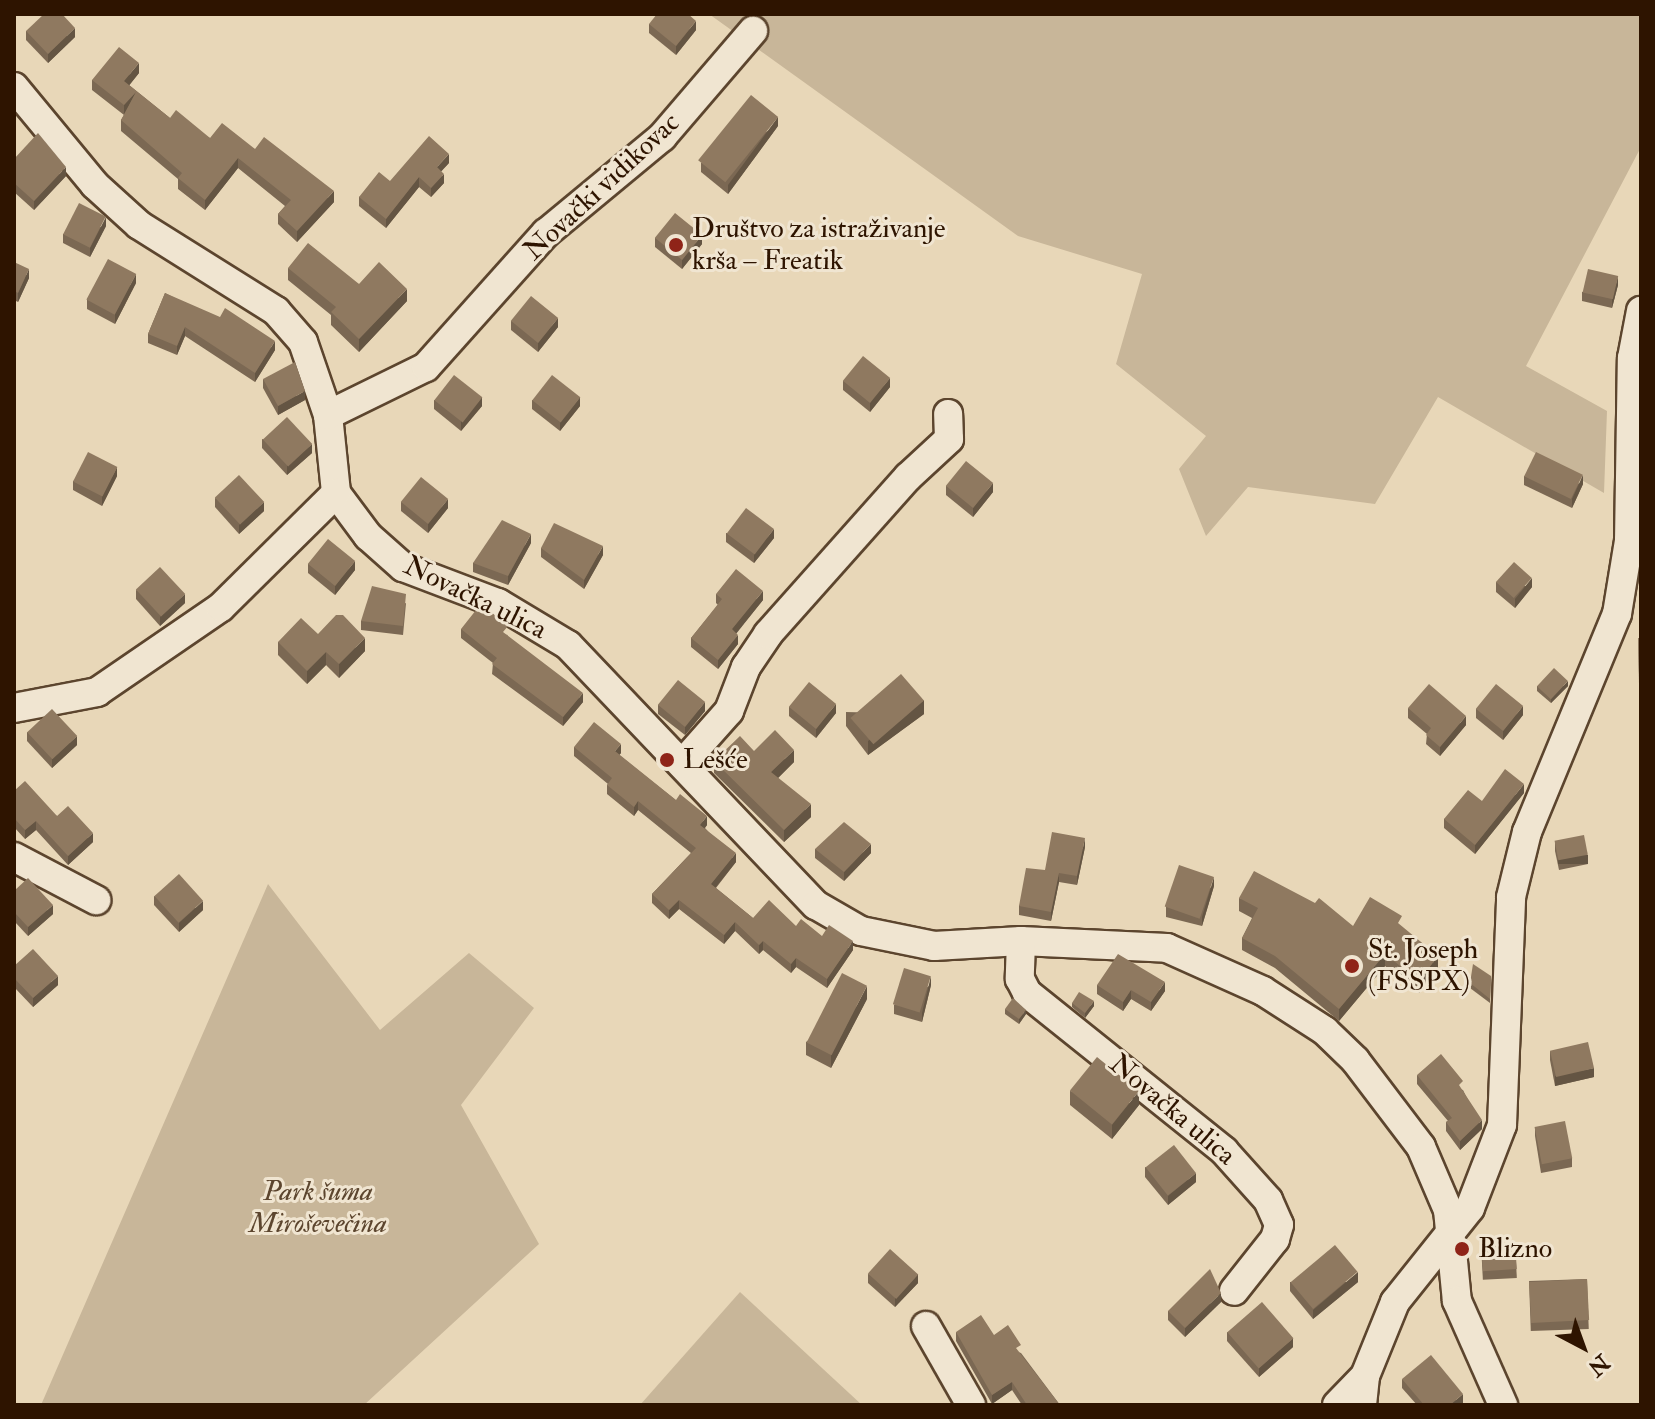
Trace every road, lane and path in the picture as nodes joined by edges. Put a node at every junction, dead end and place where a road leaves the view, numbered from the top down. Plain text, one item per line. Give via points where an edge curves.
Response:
1 (753, 31) dead end
2 (14, 87) edge
3 (1641, 311) edge
4 (948, 414) dead end
5 (328, 415) junction
6 (336, 493) junction
7 (14, 708) edge
8 (682, 764) junction
9 (14, 857) edge
10 (96, 900) dead end
11 (1021, 941) junction
12 (1450, 1230) junction
13 (1234, 1291) dead end
14 (926, 1326) dead end
15 (1365, 1376) junction
16 (971, 1405) edge
17 (1337, 1405) edge
18 (1362, 1405) edge
19 (1503, 1405) edge

1 - 5 street, Novački vidikovac via 662,137 546,233 426,367
2 - 5 street via 95,185 139,225 276,311 303,342
3 - 12 street via 1632,358 1629,541 1617,614 1527,832 1511,897 1502,1125 1470,1208
4 - 8 street via 949,439 908,477 768,634 746,667 729,711
5 - 6 street
6 - 7 street via 221,607 97,692
6 - 8 street, Novačka ulica via 368,536 403,567 498,603 568,645
8 - 11 street, Novačka ulica via 816,905 861,931 934,946
9 - 10 street
11 - 12 street, Novačka ulica via 1167,948 1218,968 1300,1012 1355,1060 1421,1147 1448,1210
11 - 13 street, Novačka ulica via 1020,979 1027,993 1224,1151 1268,1200 1279,1225 1275,1239
12 - 15 street via 1395,1302
12 - 19 street, Novačka ulica via 1457,1301
14 - 16 street
15 - 17 street
15 - 18 street

